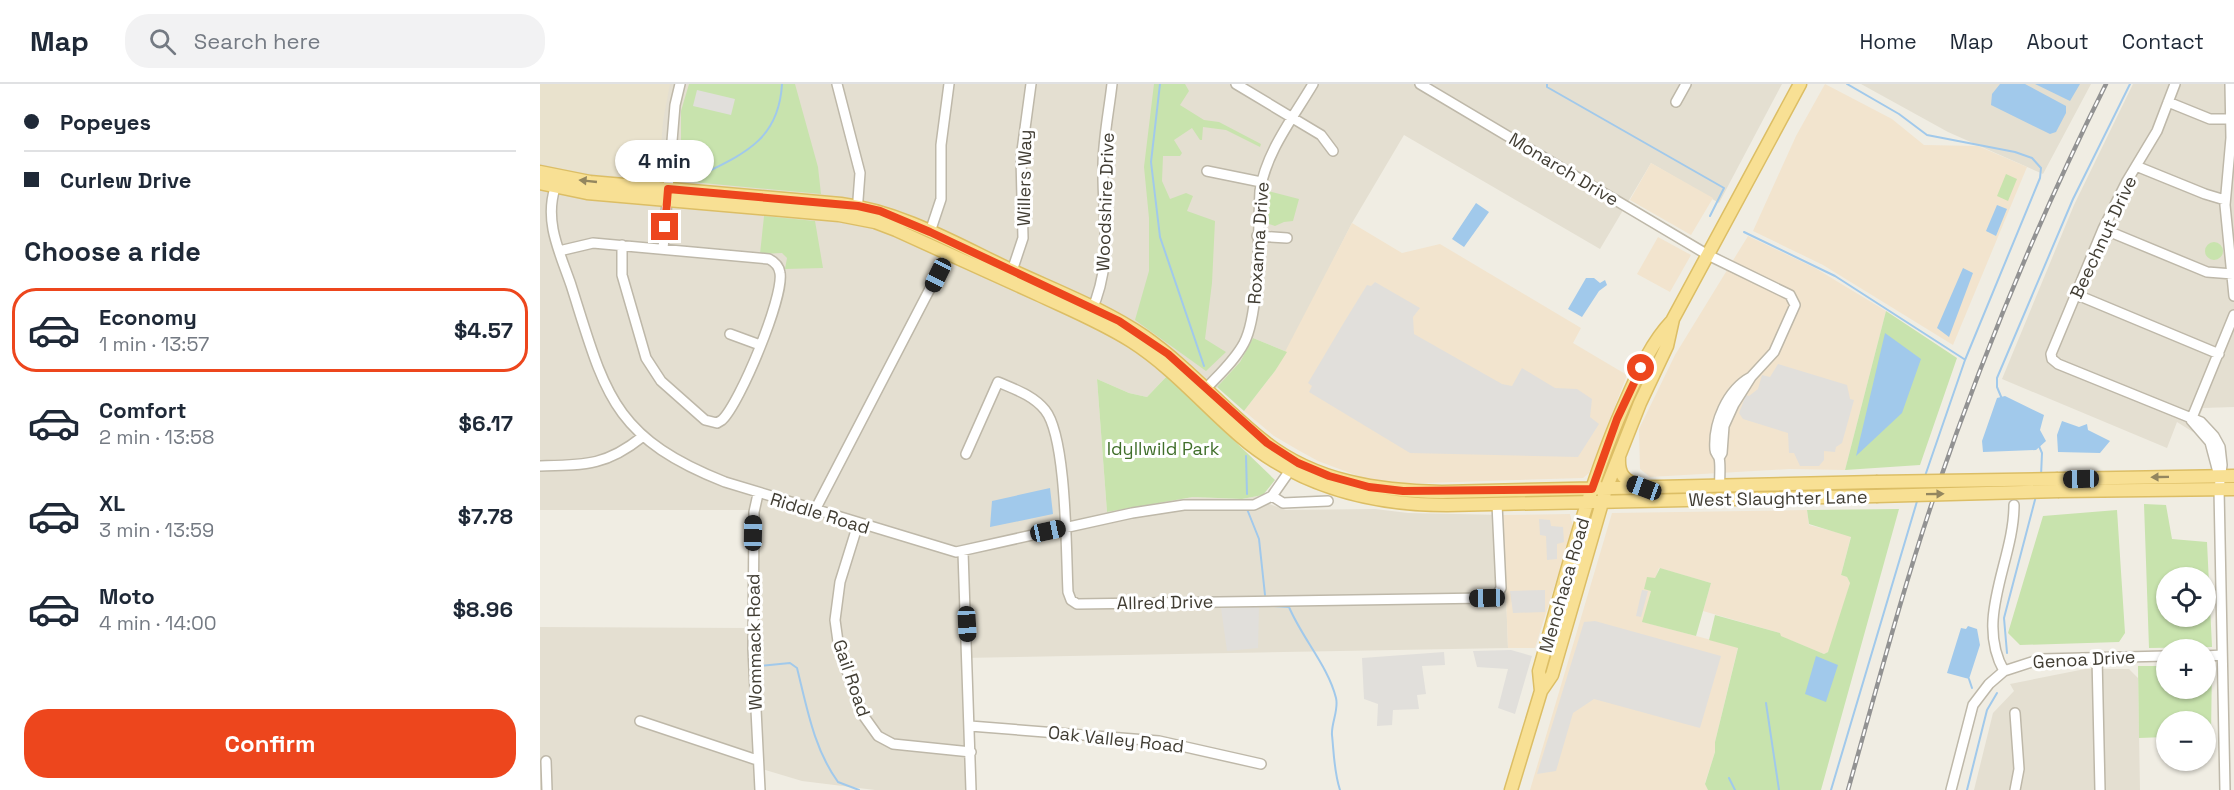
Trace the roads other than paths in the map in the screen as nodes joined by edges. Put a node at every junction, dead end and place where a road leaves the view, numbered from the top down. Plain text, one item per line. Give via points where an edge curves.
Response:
1 (680, 84) edge
2 (837, 84) edge
3 (949, 84) edge
4 (1030, 84) edge
5 (1112, 84) edge
6 (1236, 84) edge
7 (1313, 84) edge
8 (1420, 84) edge
9 (1686, 84) edge
10 (1800, 84) edge
11 (2175, 84) edge
12 (2230, 84) edge
13 (1676, 102) dead end
14 (2168, 102) junction
15 (1293, 118) junction
16 (2231, 119) junction
17 (1332, 151) dead end
18 (2136, 165) junction
19 (1207, 171) dead end
20 (540, 172) edge
21 (1261, 182) junction
22 (540, 183) edge
23 (555, 188) junction
24 (667, 194) junction
25 (2225, 200) junction
26 (857, 212) junction
27 (2103, 229) junction
28 (930, 232) junction
29 (1257, 236) junction
30 (1287, 237) dead end
31 (622, 245) junction
32 (663, 249) junction
33 (559, 250) junction
34 (948, 254) junction
35 (1708, 255) junction
36 (1012, 271) junction
37 (2234, 274) edge
38 (2075, 294) junction
39 (2234, 296) edge
40 (1090, 313) junction
41 (2234, 315) edge
42 (1673, 319) junction
43 (730, 334) dead end
44 (760, 345) junction
45 (2234, 346) edge
46 (2220, 350) junction
47 (1202, 392) junction
48 (2191, 420) junction
49 (642, 437) junction
50 (966, 454) dead end
51 (1620, 454) junction
52 (540, 466) edge
53 (1293, 467) junction
54 (2234, 476) edge
55 (2218, 483) junction
56 (2059, 485) junction
57 (1720, 486) junction
58 (1644, 488) junction
59 (1592, 489) junction
60 (1605, 489) junction
61 (2234, 489) edge
62 (1442, 492) junction
63 (758, 494) junction
64 (1272, 496) junction
65 (1328, 501) dead end
66 (1587, 502) junction
67 (1601, 502) junction
68 (1497, 504) junction
69 (1422, 505) junction
70 (2014, 505) dead end
71 (815, 510) junction
72 (858, 524) junction
73 (1066, 527) junction
74 (963, 552) junction
75 (2156, 656) edge
76 (2216, 656) edge
77 (2222, 656) junction
78 (2097, 657) junction
79 (2004, 671) junction
80 (1541, 691) junction
81 (2015, 714) dead end
82 (640, 721) dead end
83 (970, 726) junction
84 (971, 752) junction
85 (757, 760) junction
86 (546, 761) dead end
87 (1261, 764) dead end
88 (2229, 768) edge
89 (547, 790) edge
90 (760, 790) edge
91 (971, 790) edge
92 (1512, 790) edge
93 (1951, 790) edge
94 (2015, 790) edge
95 (2100, 790) edge
96 (2225, 790) edge

1 - 24 street
2 - 26 street via 860,172
3 - 28 street via 941,145 941,199
4 - 36 street, Willers Way via 1021,158 1023,238
5 - 40 street, Woodshire Drive via 1103,163 1106,261
6 - 15 street
7 - 15 street, Roxanna Drive
8 - 35 street, Monarch Drive
9 - 13 street
10 - 35 main road, Menchaca Road
11 - 14 street, Beechnut Drive
12 - 16 street
14 - 16 street via 2210,119
14 - 18 street, Beechnut Drive via 2157,131
15 - 17 street via 1321,135
15 - 21 street, Roxanna Drive via 1267,163
16 - 25 street
18 - 25 street
18 - 27 street, Beechnut Drive
19 - 21 street
24 -> 20 main road, West Slaughter Lane
21 - 29 street, Roxanna Drive
22 - 23 main road, West Slaughter Lane
23 - 24 main road, West Slaughter Lane
23 - 33 street, Riddle Road via 552,224
24 - 26 main road, West Slaughter Lane
24 - 32 street
25 - 37 street
26 - 28 main road, West Slaughter Lane via 880,211
26 - 34 main road, West Slaughter Lane
27 - 37 street via 2207,272
27 - 38 street, Beechnut Drive
28 - 36 main road, West Slaughter Lane
29 - 30 street
29 - 47 street, Roxanna Drive via 1248,336 1233,359
31 - 32 street
31 - 33 street via 593,243
31 - 44 street via 622,275 646,358 661,381 705,420 717,423 726,416
32 - 44 street via 775,262 780,287
33 - 49 street, Riddle Road via 599,375
34 - 40 main road, West Slaughter Lane
34 - 71 street
35 - 42 main road, Menchaca Road
35 - 57 street, Monarch Drive via 1790,295 1795,305 1724,426
36 - 40 main road, West Slaughter Lane
37 - 39 street
38 - 46 street
38 - 48 street, Beechnut Drive via 2052,359
40 - 47 main road, West Slaughter Lane via 1143,336
41 - 46 street
42 - 51 main road, Menchaca Road via 1667,346
42 - 59 main road, Menchaca Road via 1658,336 1634,382
43 - 44 street
45 - 46 street
46 - 48 street
47 - 53 main road, West Slaughter Lane
48 - 55 street via 2210,442
49 - 52 street via 601,462
49 - 63 street, Riddle Road via 672,459
50 - 73 street, Allred Drive via 998,382 1039,403 1054,428
51 - 58 main road via 1618,469 1624,478
51 - 60 main road, Menchaca Road
53 - 62 main road, West Slaughter Lane via 1369,487
53 - 64 street
53 - 69 main road, West Slaughter Lane via 1329,489 1363,498
54 - 55 main road, West Slaughter Lane
55 - 56 main road, West Slaughter Lane
55 - 61 main road, West Slaughter Lane
55 - 77 street
56 - 57 main road, West Slaughter Lane, bridge via 1876,482
67 -> 56 main road, West Slaughter Lane, bridge via 1876,496
57 - 58 main road, West Slaughter Lane
58 - 60 main road, West Slaughter Lane
59 - 60 main road, West Slaughter Lane
59 - 62 main road, West Slaughter Lane
59 - 66 main road, Menchaca Road
60 - 67 main road, Menchaca Road
62 - 69 main road
63 - 71 street, Riddle Road
63 - 85 street, Wommack Road via 754,512 753,602
64 - 65 street via 1283,503
64 - 73 street, Riddle Road via 1254,505 1184,506
66 - 67 main road, West Slaughter Lane
66 - 68 main road, West Slaughter Lane
66 - 80 main road, Menchaca Road via 1539,671
67 - 80 main road, Menchaca Road via 1552,675
68 - 69 main road, West Slaughter Lane
68 - 73 street, Allred Drive via 1501,588 1497,595 1487,598 1077,604 1068,592
70 - 79 street via 1991,625 1997,658
71 - 72 street, Riddle Road
72 - 74 street, Riddle Road
72 - 84 street, Gail Road via 844,567 835,620 839,649 862,715 878,736 893,744
73 - 74 street, Riddle Road
74 - 83 street
75 - 78 street, Genoa Drive
76 - 77 street
77 - 88 street
78 - 79 street, Genoa Drive via 2033,660
78 - 95 street
79 - 93 street via 1976,700
80 - 92 main road, Menchaca Road
81 - 94 street via 2019,769
82 - 85 street
83 - 84 street
83 - 87 street, Oak Valley Road via 1159,741
84 - 91 street
85 - 90 street, Wommack Road
86 - 89 street
88 - 96 street

